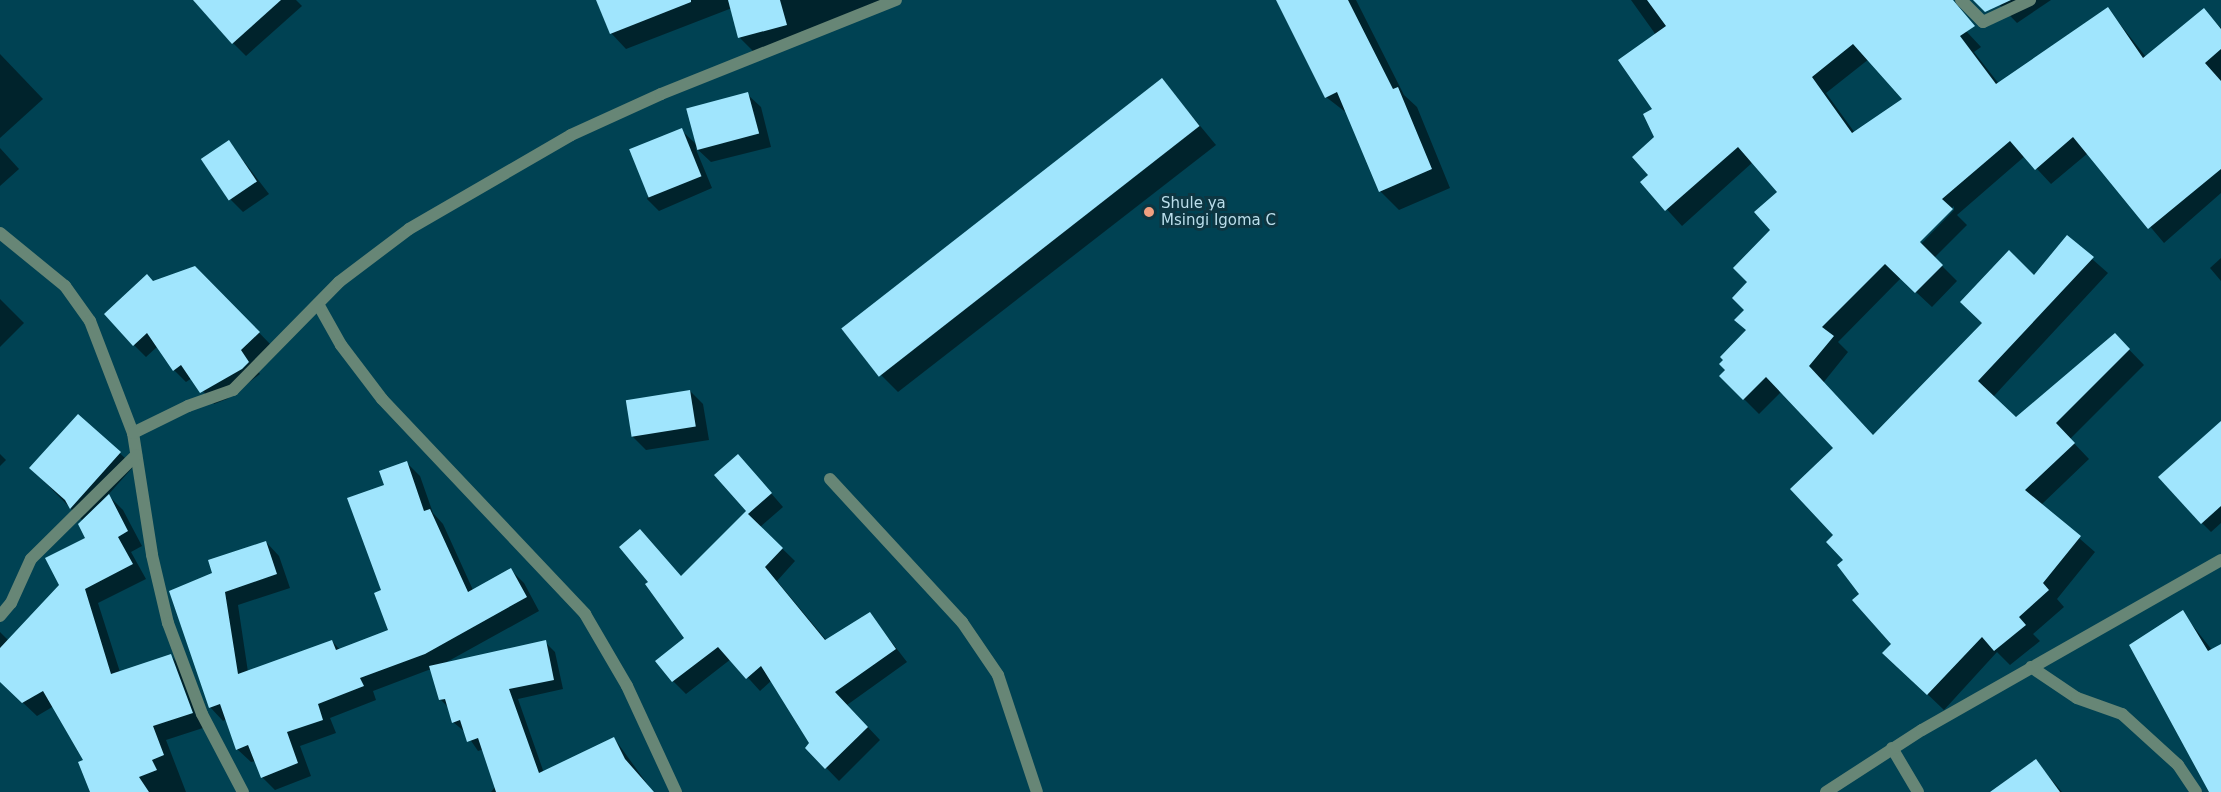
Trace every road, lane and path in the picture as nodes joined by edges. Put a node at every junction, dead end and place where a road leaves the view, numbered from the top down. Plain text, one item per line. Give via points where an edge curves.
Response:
1 (896, 0) edge
2 (1961, 0) edge
3 (2030, 0) edge
4 (0, 233) edge
5 (318, 304) junction
6 (133, 433) junction
7 (136, 455) junction
8 (830, 479) dead end
9 (2221, 560) edge
10 (0, 616) edge
11 (2031, 667) junction
12 (1892, 748) junction
13 (243, 792) edge
14 (676, 792) edge
15 (1036, 792) edge
16 (1826, 792) edge
17 (1918, 792) edge
18 (2196, 792) edge

1 - 5 street via 661,94 571,135 408,229 339,282
2 - 3 street via 1983,22
4 - 6 street via 65,286 90,321
5 - 6 street via 233,390 188,406
5 - 14 street via 340,345 382,399 585,614 627,686
6 - 7 street
7 - 10 street via 31,559 11,603
7 - 13 street via 168,623 202,714
8 - 15 street via 962,622 998,675
9 - 11 street
11 - 12 street
11 - 18 street via 2077,698 2122,714 2178,765
12 - 16 street
12 - 17 street

